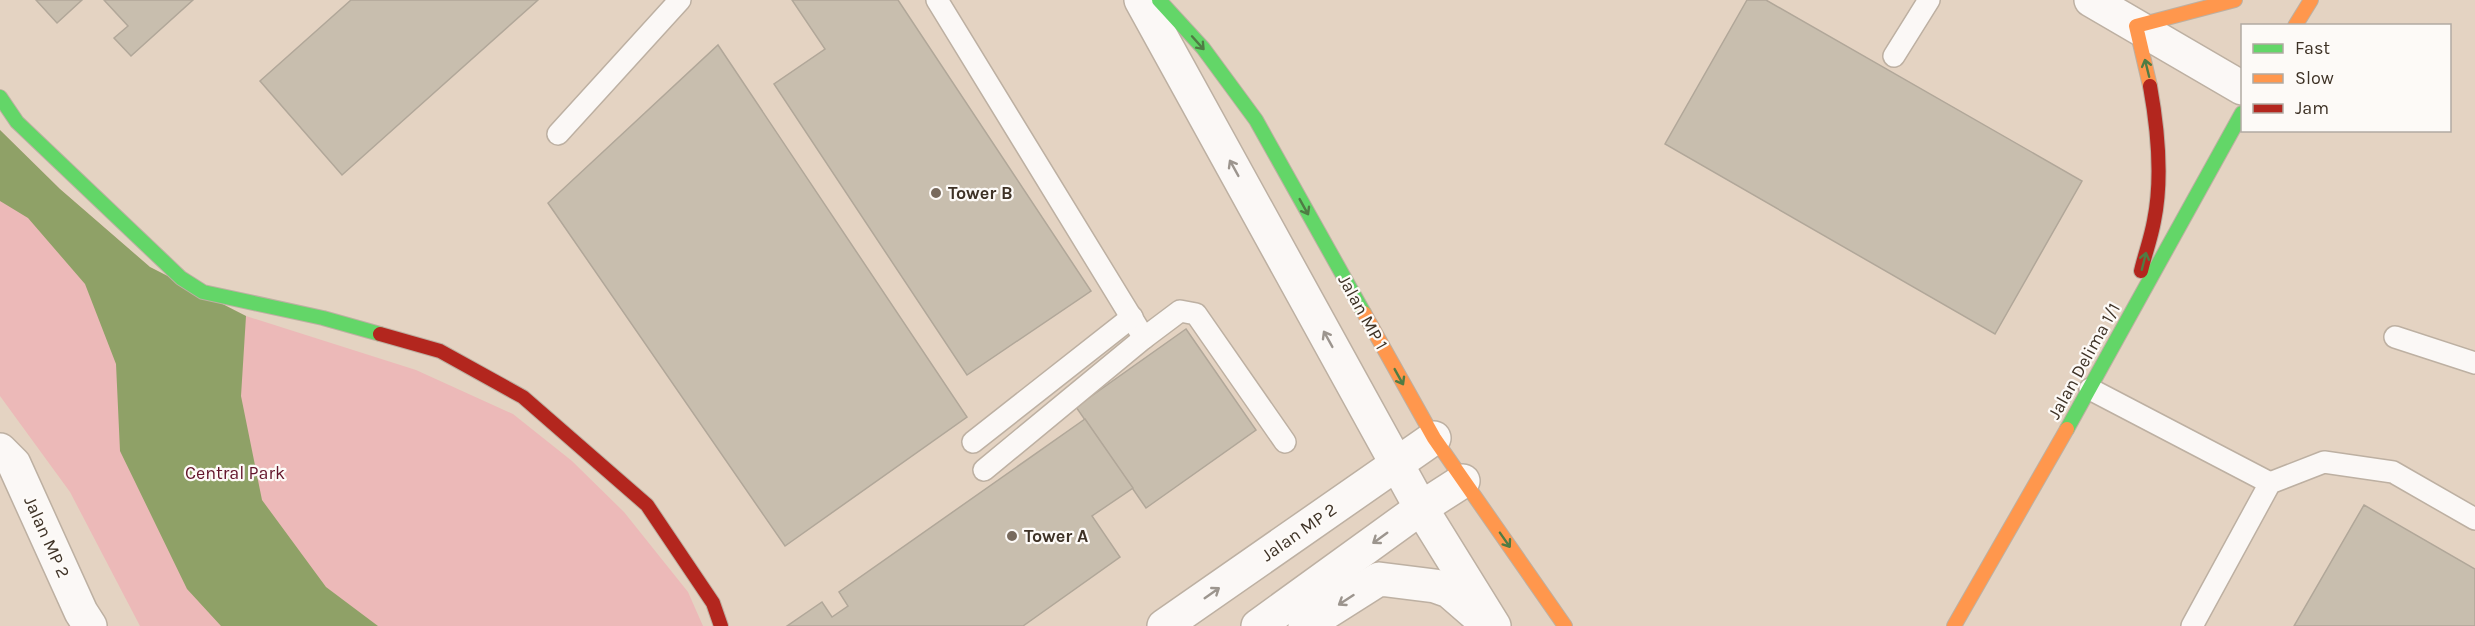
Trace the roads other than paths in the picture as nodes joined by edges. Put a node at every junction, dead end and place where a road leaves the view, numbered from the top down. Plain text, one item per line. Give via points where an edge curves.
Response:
1 (680, 0) edge
2 (937, 0) edge
3 (1141, 0) edge
4 (1159, 0) edge
5 (1929, 0) edge
6 (2091, 0) edge
7 (2235, 0) edge
8 (2311, 0) edge
9 (2296, 24) edge
10 (2136, 26) junction
11 (1894, 56) dead end
12 (2241, 87) edge
13 (0, 97) edge
14 (2241, 115) edge
15 (558, 134) dead end
16 (1132, 317) junction
17 (2129, 318) junction
18 (2396, 337) dead end
19 (1144, 338) junction
20 (2475, 363) edge
21 (2090, 389) junction
22 (1434, 438) junction
23 (973, 442) dead end
24 (1285, 442) dead end
25 (0, 450) edge
26 (1398, 464) junction
27 (984, 470) dead end
28 (1463, 481) junction
29 (2270, 483) junction
30 (1421, 508) junction
31 (2475, 519) edge
32 (90, 626) edge
33 (721, 626) edge
34 (1164, 626) edge
35 (1258, 626) edge
36 (1305, 626) edge
37 (1491, 626) edge
38 (1565, 626) edge
39 (1954, 626) edge
40 (2192, 626) edge

1 - 15 lane
2 - 16 lane
26 -> 3 street
4 -> 22 street, Jalan MP 1 via 1203,48 1256,120
5 - 11 lane
6 - 10 street
7 - 10 street
8 - 9 street
10 - 12 street
17 -> 10 street via 2155,218 2158,169 2157,121
13 - 33 street via 17,122 181,278 203,292 323,318 440,351 523,397 647,506 713,603
14 - 17 street, Jalan Delima 1/1
16 - 19 lane
16 - 23 lane
17 - 21 street, Jalan Delima 1/1
18 - 20 lane
19 - 24 lane via 1180,311 1196,314
19 - 27 lane
21 - 29 lane
21 - 39 street, Jalan Delima 1/1
22 - 26 street, Jalan MP 2
22 - 28 street, Jalan MP 1
25 - 32 street, Jalan MP 2 via 14,464
26 - 30 street
34 -> 26 street, Jalan MP 2
28 - 30 street
28 -> 38 street, Jalan MP 1
29 - 31 lane via 2324,462 2393,472
29 - 40 lane
30 -> 35 street
30 - 37 street
37 -> 36 street via 1449,591 1378,579

